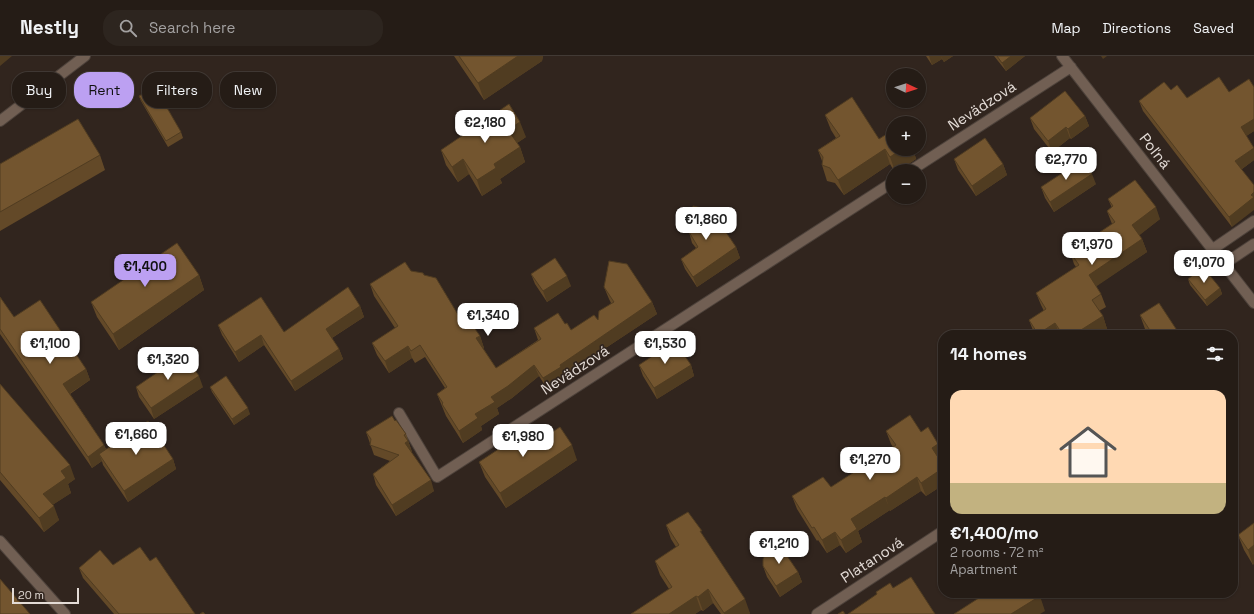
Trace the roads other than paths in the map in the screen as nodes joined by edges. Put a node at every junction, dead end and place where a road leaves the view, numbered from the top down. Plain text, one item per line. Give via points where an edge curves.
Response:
1 (85, 56) edge
2 (1062, 56) edge
3 (1071, 67) junction
4 (0, 121) edge
5 (921, 164) edge
6 (886, 187) edge
7 (1254, 221) edge
8 (1254, 244) edge
9 (1213, 249) junction
10 (1224, 264) junction
11 (1254, 303) edge
12 (399, 413) dead end
13 (938, 534) edge
14 (0, 541) edge
15 (65, 614) edge
16 (817, 614) edge

1 - 4 street
2 - 3 street, Poľná
3 - 5 street, Nevädzová
3 - 9 street, Poľná
6 - 12 street, Nevädzová via 437,477
7 - 9 street
8 - 10 street
9 - 10 street, Poľná
10 - 11 street, Poľná
13 - 16 street, Platanová
14 - 15 street

